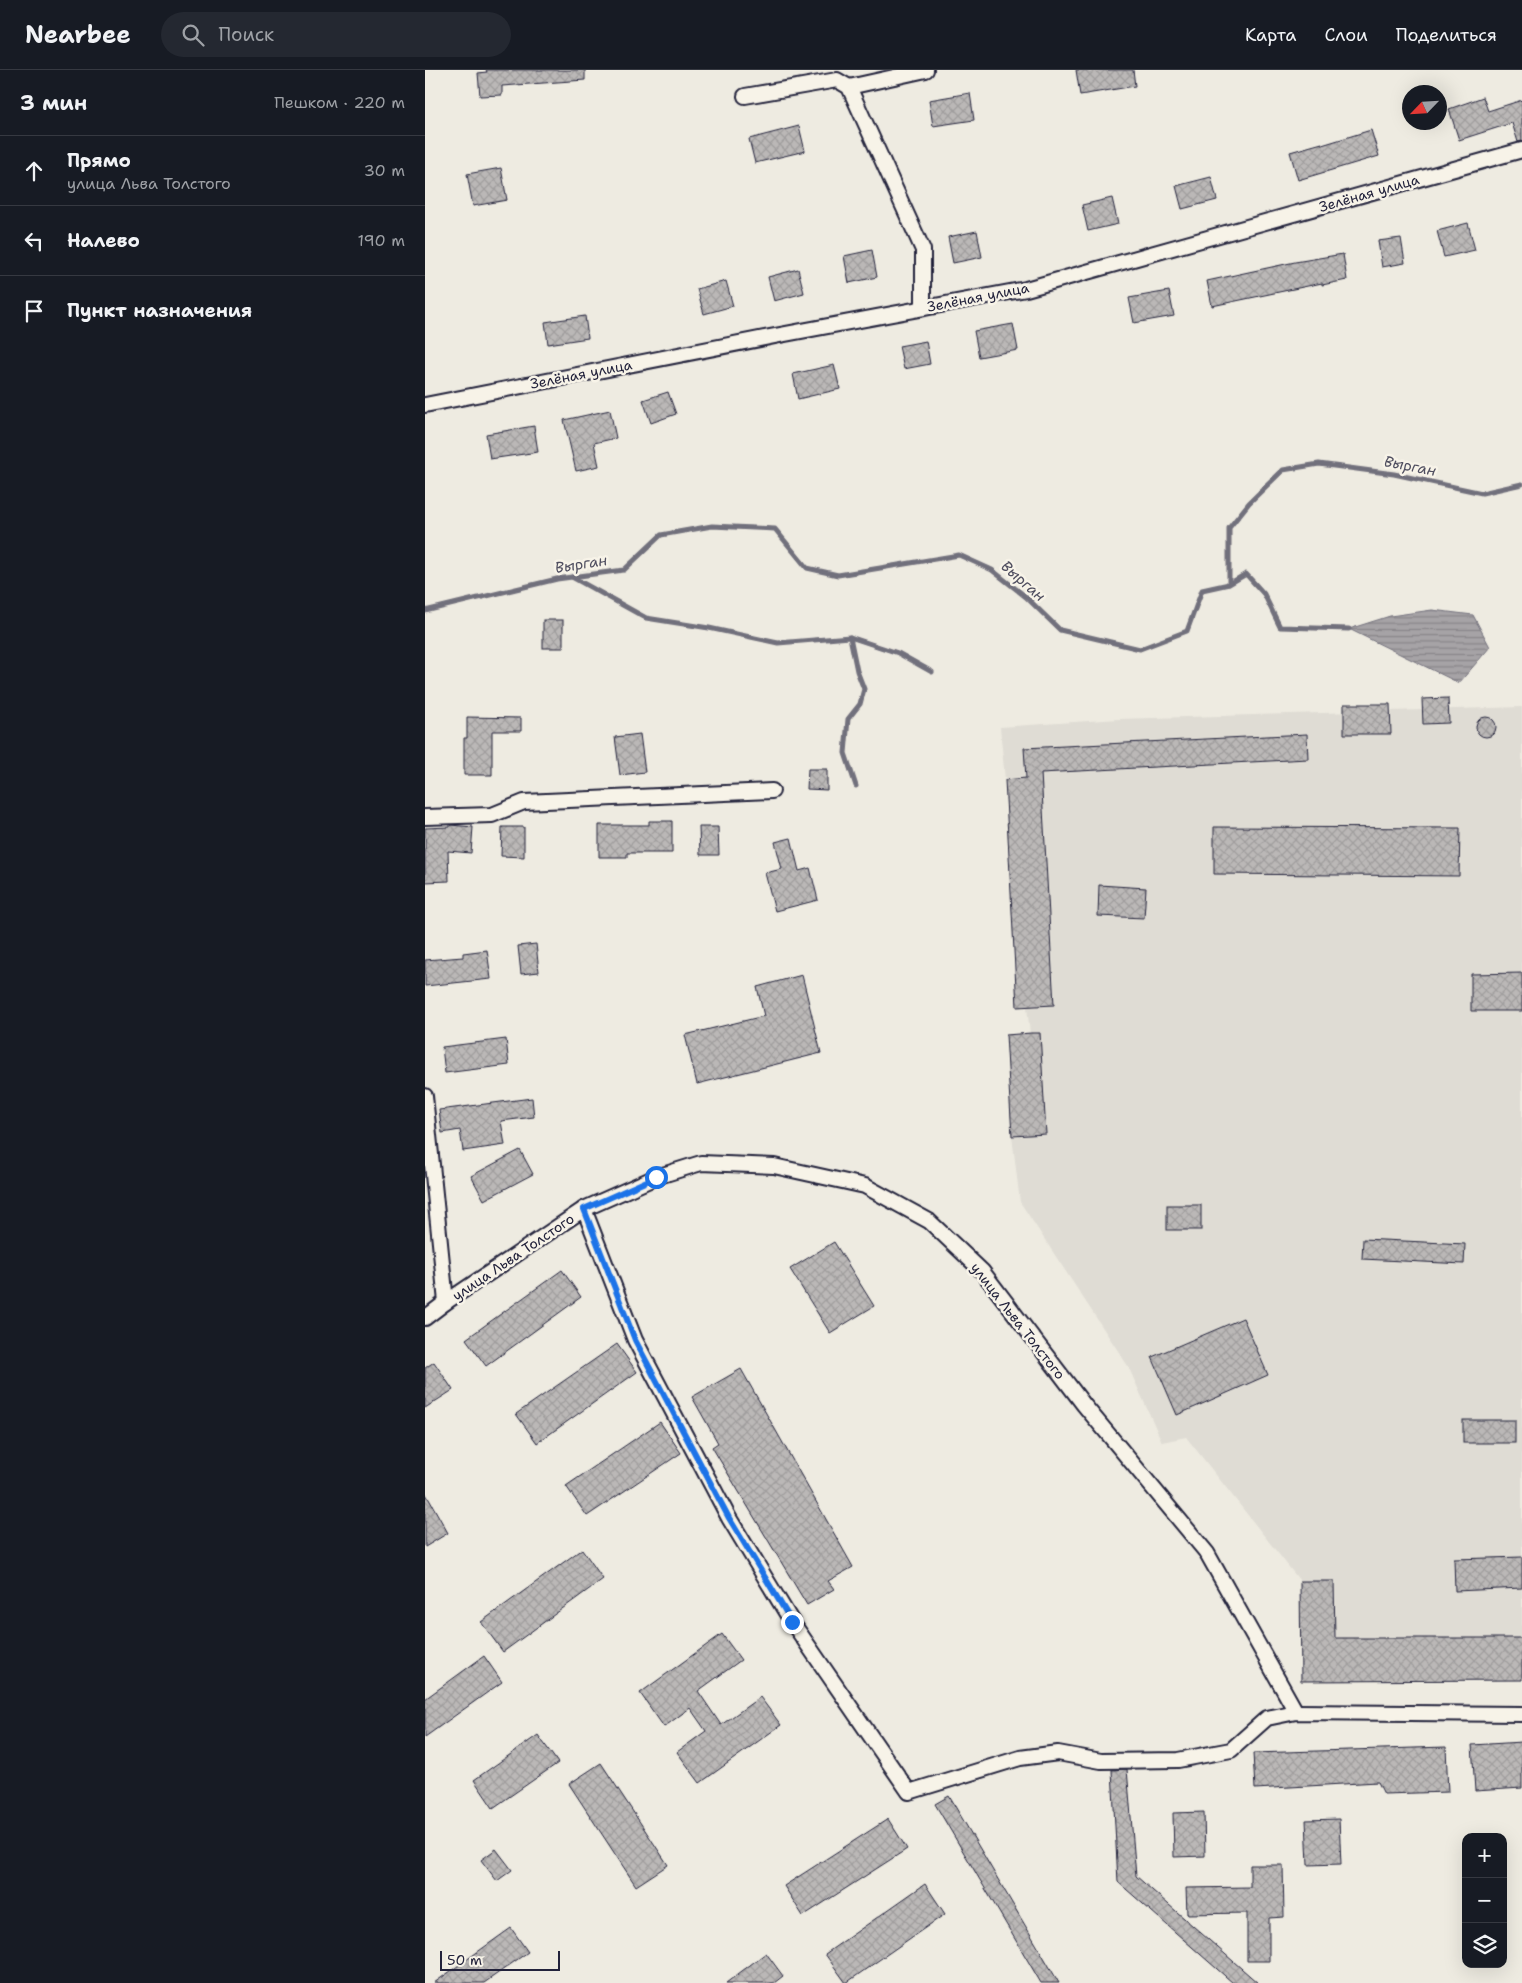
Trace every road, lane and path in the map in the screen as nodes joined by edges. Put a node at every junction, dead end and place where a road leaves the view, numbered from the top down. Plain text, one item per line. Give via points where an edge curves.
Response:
1 (926, 70) edge
2 (849, 87) junction
3 (745, 96) dead end
4 (1522, 150) edge
5 (923, 308) junction
6 (425, 405) edge
7 (772, 791) dead end
8 (425, 817) edge
9 (425, 1096) edge
10 (584, 1209) junction
11 (446, 1302) junction
12 (425, 1318) edge
13 (1296, 1712) junction
14 (1522, 1714) edge

1 - 2 street
2 - 3 street via 837,80
2 - 5 street via 923,250
4 - 5 street, Зелёная улица via 1026,289
5 - 6 street, Зелёная улица
7 - 8 street via 524,802 492,815
9 - 11 street
10 - 11 street, улица Льва Толстого
10 - 13 street, улица Льва Толстого via 656,1177 701,1162 774,1166 865,1186 929,1221 982,1271 1084,1405 1207,1553
10 - 13 street via 635,1340 729,1518 792,1622 909,1792 1020,1758 1058,1753 1101,1761 1178,1760 1231,1750 1267,1718
11 - 12 street, улица Льва Толстого
13 - 14 street

